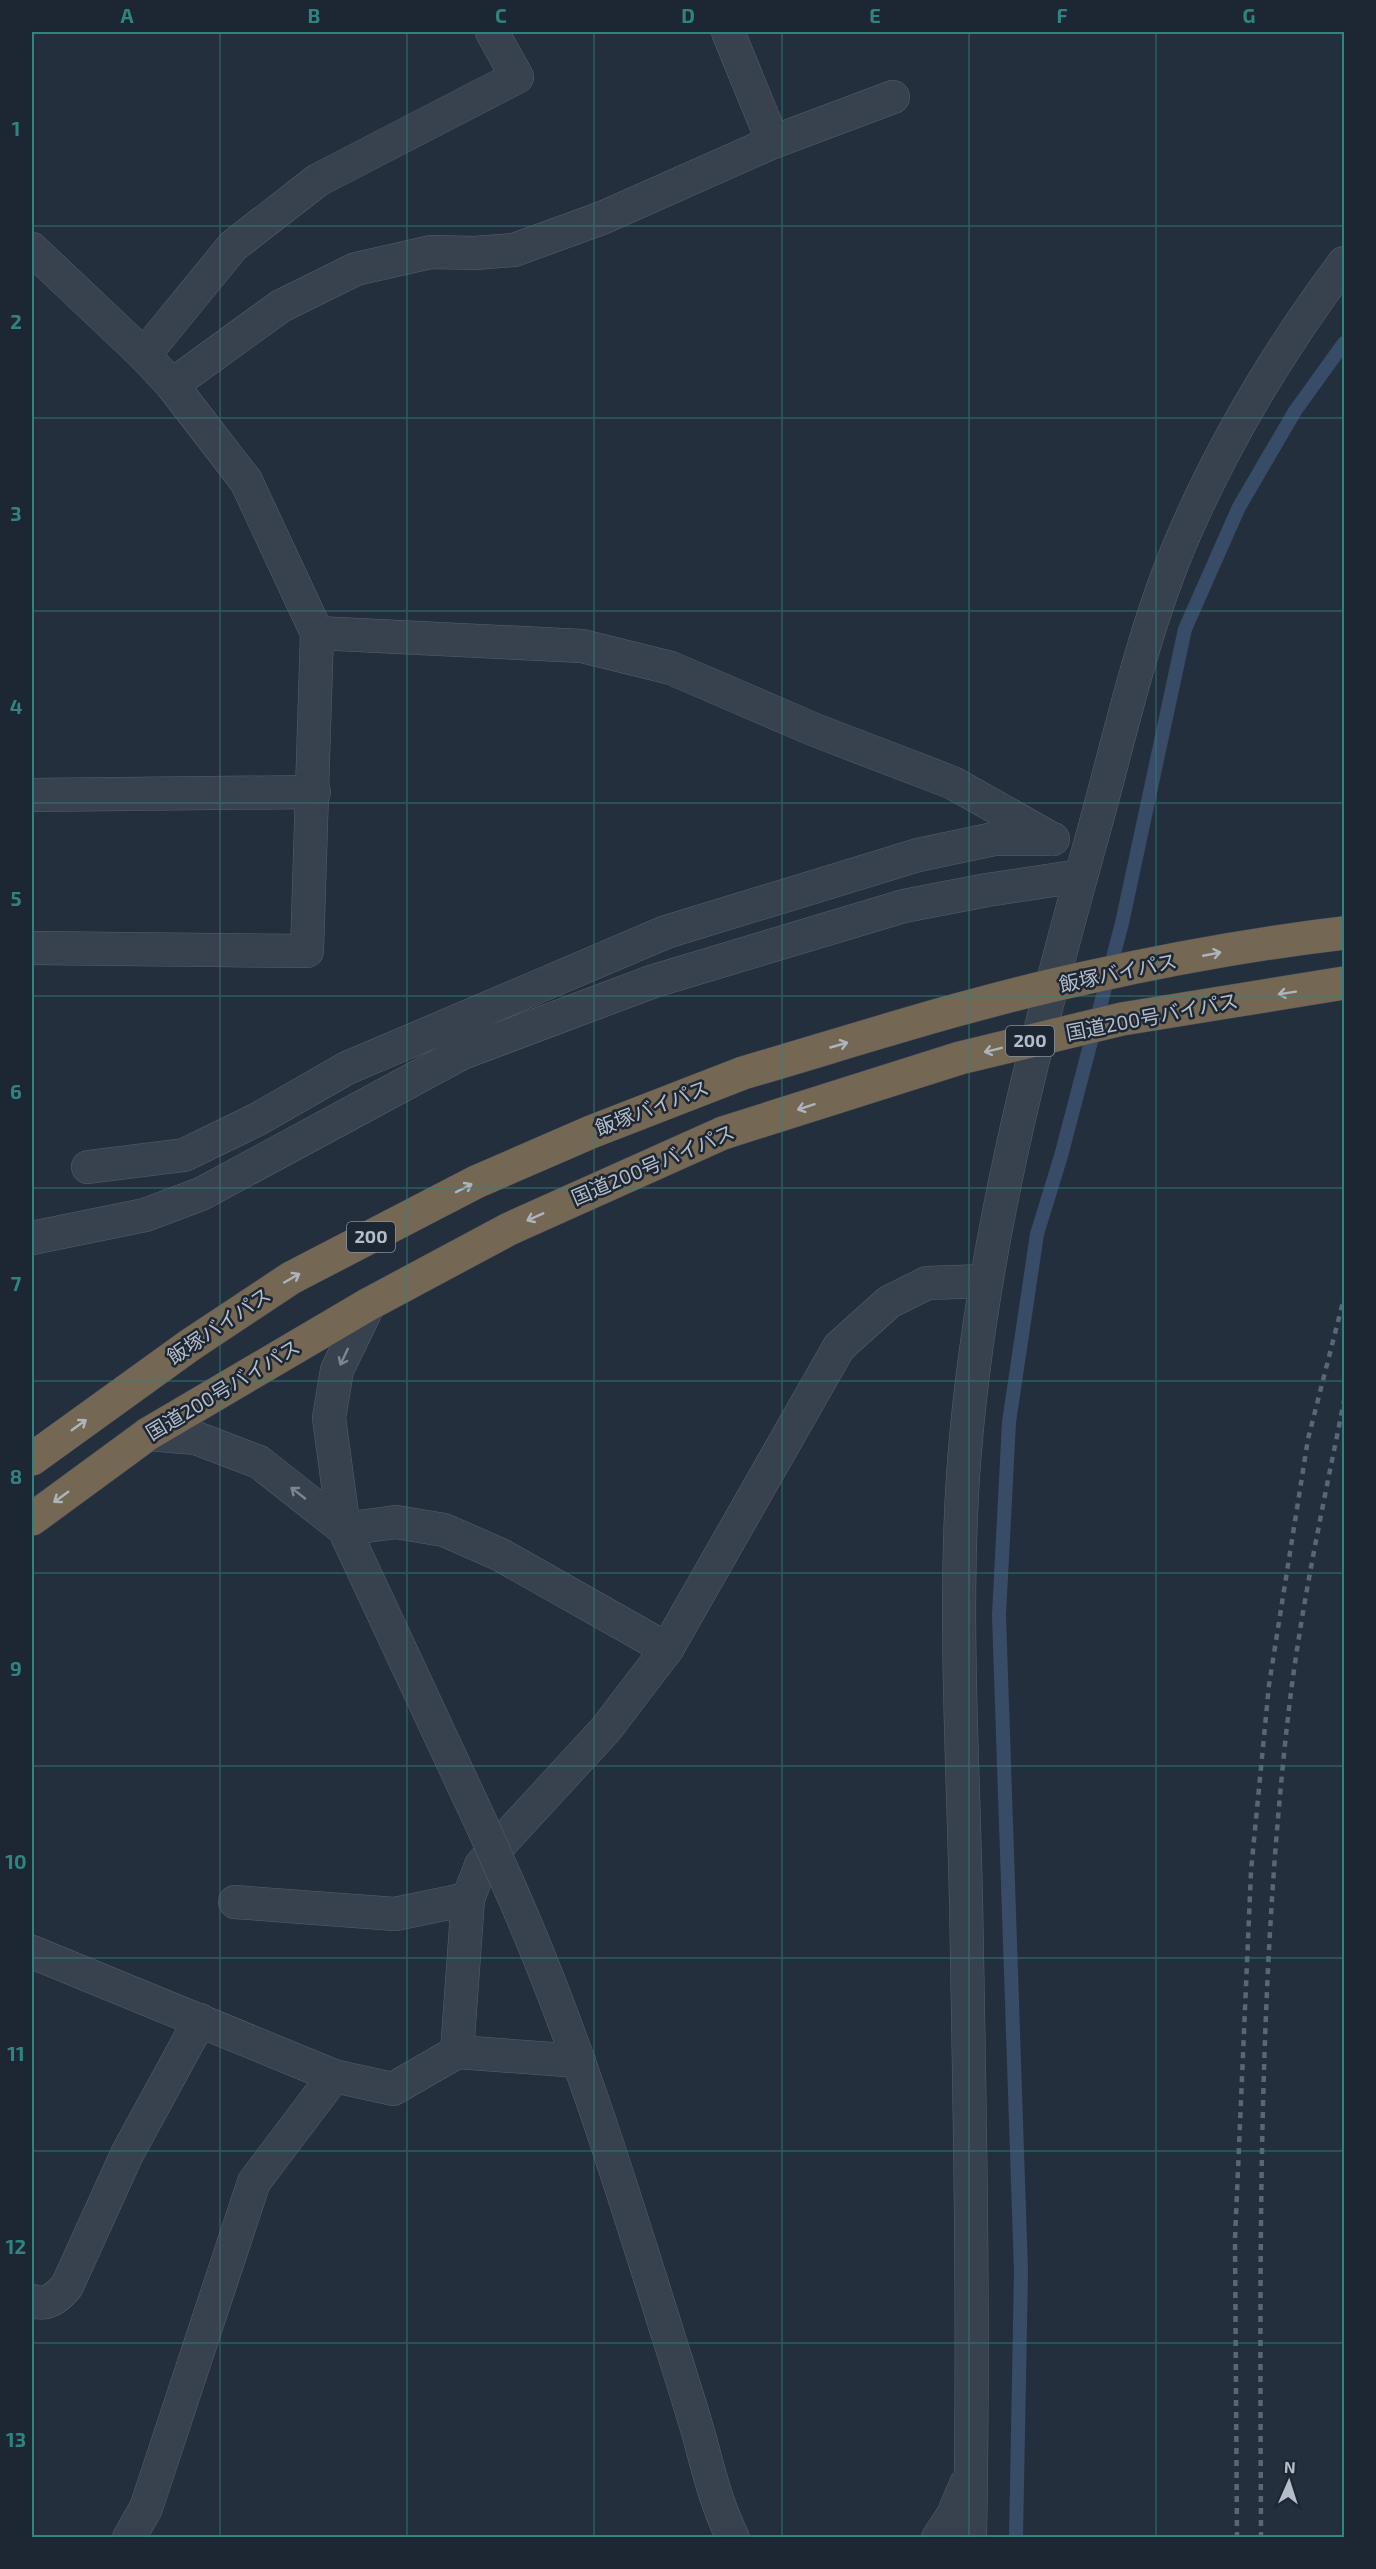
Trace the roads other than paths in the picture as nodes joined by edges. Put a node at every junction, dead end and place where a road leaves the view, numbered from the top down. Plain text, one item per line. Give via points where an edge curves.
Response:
1 (492, 32) edge
2 (728, 32) edge
3 (893, 97) dead end
4 (773, 142) junction
5 (38, 261) edge
6 (1344, 263) edge
7 (144, 355) junction
8 (172, 385) junction
9 (317, 633) junction
10 (314, 792) junction
11 (32, 795) edge
12 (1053, 839) junction
13 (1084, 863) junction
14 (1344, 933) edge
15 (32, 948) edge
16 (1344, 984) edge
17 (88, 1167) dead end
18 (32, 1238) edge
19 (985, 1281) junction
20 (369, 1304) junction
21 (148, 1434) junction
22 (32, 1459) edge
23 (32, 1519) edge
24 (344, 1529) junction
25 (667, 1649) junction
26 (468, 1899) junction
27 (235, 1902) dead end
28 (32, 1952) edge
29 (200, 2020) junction
30 (457, 2052) junction
31 (579, 2061) junction
32 (334, 2076) junction
33 (32, 2301) edge
34 (971, 2472) junction
35 (129, 2538) edge
36 (733, 2538) edge
37 (938, 2538) edge
38 (970, 2538) edge

1 - 7 street via 517,77 318,180 233,246
2 - 4 street
3 - 4 street
4 - 8 street via 602,218 514,250 431,252 356,269 281,306
5 - 7 street
6 - 13 street via 1244,414 1183,537 1151,626
7 - 8 street
8 - 9 street via 246,481
9 - 10 street
9 - 12 street via 582,646 671,668 815,730 953,783
10 - 11 street
10 - 15 street via 308,951
12 - 13 street
12 - 17 street via 994,839 918,855 666,932 346,1068 258,1119 184,1155
13 - 18 street via 987,890 904,906 654,981 462,1053 201,1194 145,1215
13 - 19 street via 1010,1157
22 -> 14 highway, 飯塚バイパス / 200, bridge via 291,1278 476,1182 591,1132 743,1073 946,1013 1084,978
16 -> 20 highway, 国道200号バイパス / 200, bridge via 1111,1022 960,1058 723,1133 509,1228
19 - 25 street via 927,1283 889,1302 839,1347
19 - 34 street via 963,1477 960,1625 971,2134
20 - 21 highway, 国道200号バイパス / 200
20 -> 24 street via 337,1370 329,1418
21 -> 23 highway, 国道200号バイパス / 200
24 -> 21 street via 259,1462 196,1438
24 - 25 street via 396,1522 444,1530 501,1555
24 - 31 street, bridge via 530,1932
25 - 26 street via 606,1729 481,1865
26 - 27 street via 395,1914
26 - 30 street
28 - 29 street
29 - 32 street
29 - 33 street via 127,2154 67,2286 57,2299
30 - 31 street
30 - 32 street via 393,2089
31 - 36 street via 687,2394 720,2512
32 - 35 street via 254,2182 146,2508
34 - 37 street via 953,2515
34 - 38 street

